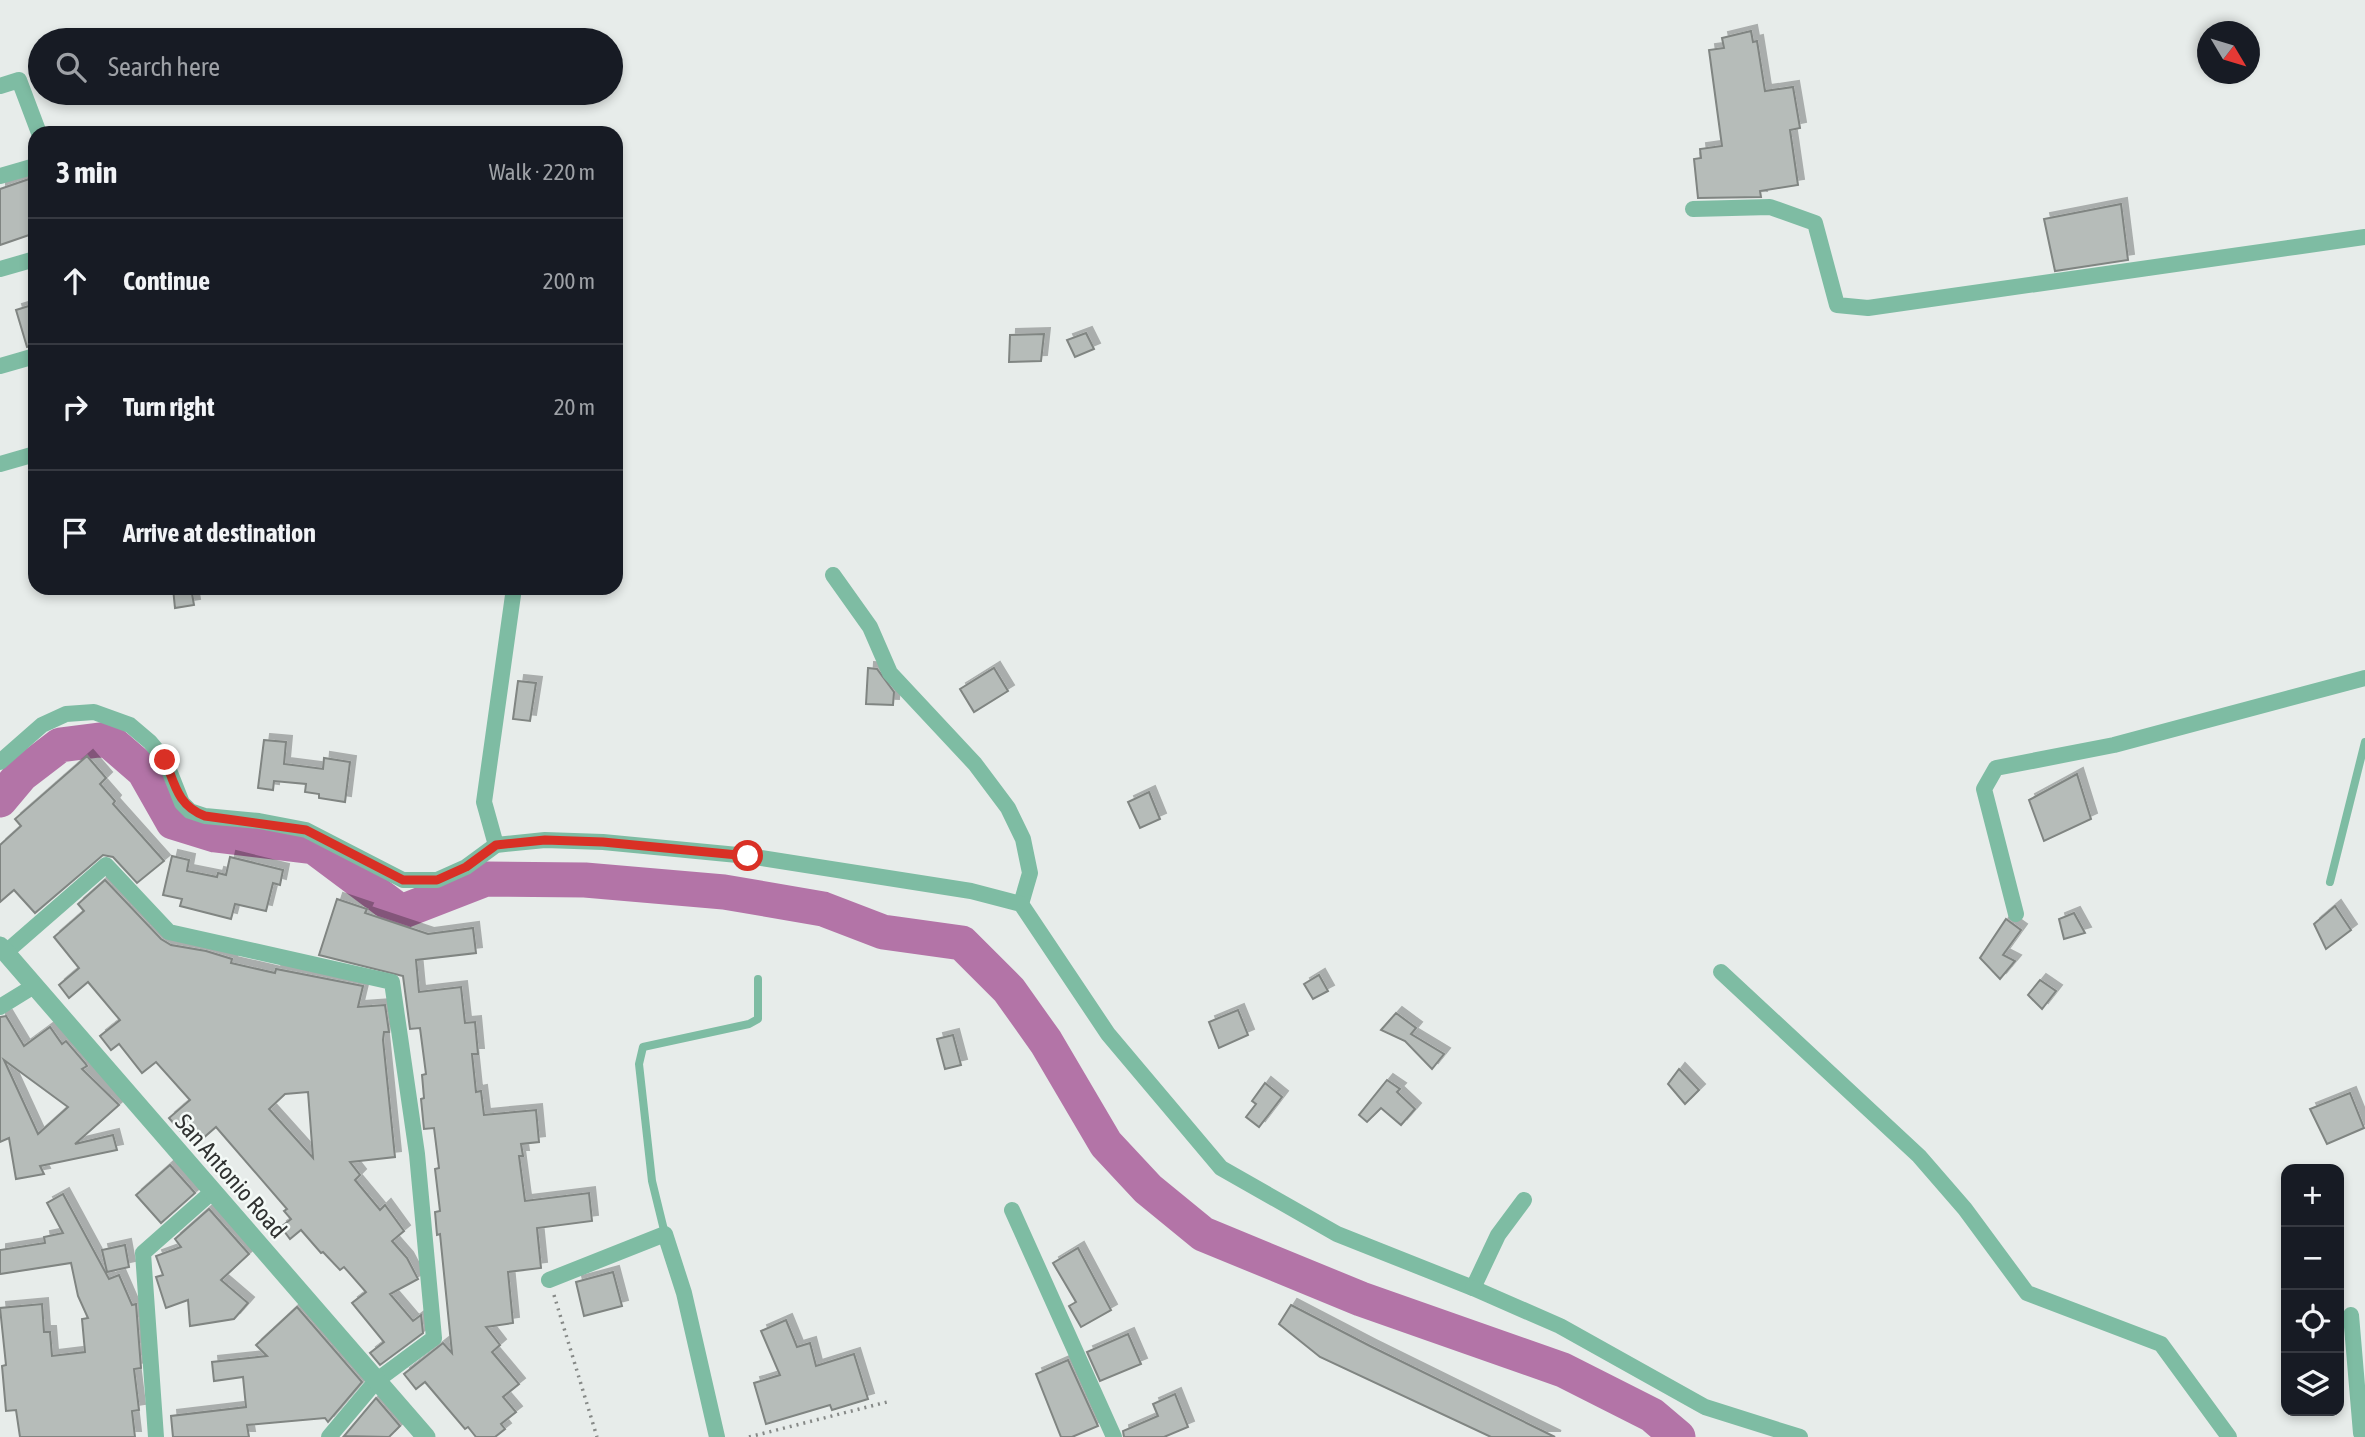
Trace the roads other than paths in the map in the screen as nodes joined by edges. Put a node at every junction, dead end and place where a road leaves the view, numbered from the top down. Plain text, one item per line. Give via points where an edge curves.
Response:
1 (0, 86) edge
2 (28, 104) edge
3 (28, 105) edge
4 (36, 126) edge
5 (28, 168) edge
6 (0, 176) edge
7 (1693, 209) dead end
8 (2365, 237) edge
9 (28, 261) edge
10 (0, 270) edge
11 (28, 358) edge
12 (0, 366) edge
13 (28, 456) edge
14 (0, 464) edge
15 (833, 575) dead end
16 (513, 595) edge
17 (2365, 678) edge
18 (2365, 741) edge
19 (0, 762) edge
20 (496, 845) junction
21 (2330, 882) dead end
22 (1020, 904) junction
23 (2016, 915) dead end
24 (3, 949) edge
25 (1721, 972) dead end
26 (758, 979) dead end
27 (34, 986) junction
28 (0, 1007) edge
29 (212, 1192) junction
30 (1524, 1200) dead end
31 (1012, 1210) dead end
32 (665, 1234) junction
33 (549, 1280) road end
34 (1473, 1288) junction
35 (2351, 1315) dead end
36 (376, 1381) junction
37 (2362, 1434) edge
38 (156, 1437) edge
39 (329, 1437) edge
40 (426, 1437) edge
41 (717, 1437) edge
42 (1114, 1437) edge
43 (1800, 1437) edge
44 (2229, 1437) edge

1 - 2 street via 19,80
3 - 4 street
5 - 6 street
7 - 8 street via 1770,206 1815,223 1837,306 1868,308
9 - 10 street
11 - 12 street
13 - 14 street
15 - 22 street via 870,627 890,673 975,764 1008,808 1023,839 1030,873
16 - 20 street via 484,802
17 - 23 street via 2114,745 1996,768 1983,789
18 - 21 lane
19 - 20 street via 42,725 66,714 94,712 130,725 150,742 165,760 182,803 205,816 306,830 403,880 437,880 466,867
20 - 22 street via 545,840 603,842 748,856 971,891
22 - 34 street via 1108,1034 1221,1168 1337,1234
24 - 27 street, San Antonio Road
24 - 36 street via 106,865 169,932 391,982 417,1154 433,1338
25 - 44 street via 1919,1156 2027,1293 2161,1344
26 - 32 lane via 758,1019 643,1048 639,1064 649,1155
27 - 28 street
27 - 29 street, San Antonio Road
29 - 36 street, San Antonio Road
29 - 38 street via 143,1253
30 - 34 street via 1498,1235
31 - 42 street
32 - 33 street
32 - 41 street via 684,1293
34 - 43 street via 1560,1326 1705,1407
35 - 37 street
36 - 39 street
36 - 40 street, San Antonio Road

